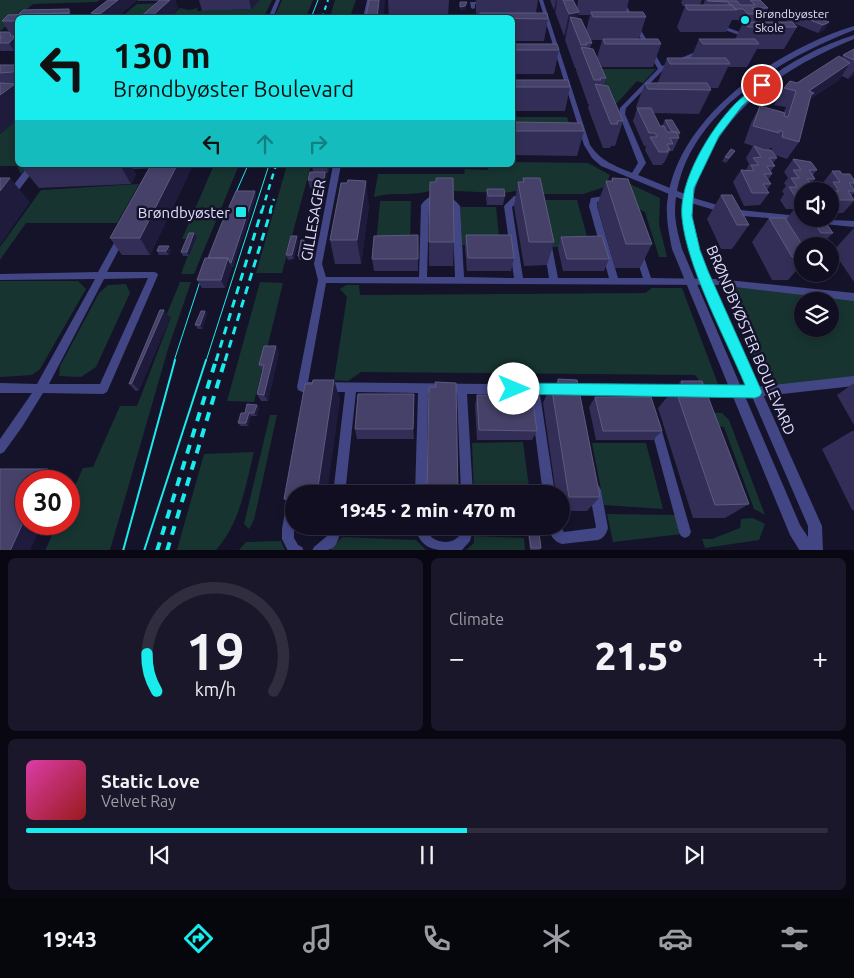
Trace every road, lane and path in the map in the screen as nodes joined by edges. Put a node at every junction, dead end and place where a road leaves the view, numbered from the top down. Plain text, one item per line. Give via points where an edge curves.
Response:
1 (278, 0) edge
2 (369, 0) edge
3 (621, 0) edge
4 (542, 2) edge
5 (497, 3) dead end
6 (534, 3) dead end
7 (473, 8) dead end
8 (271, 15) edge
9 (366, 15) edge
10 (721, 27) dead end
11 (542, 28) edge
12 (550, 28) junction
13 (854, 28) edge
14 (854, 37) edge
15 (730, 40) edge
16 (706, 50) edge
17 (550, 59) edge
18 (560, 59) junction
19 (661, 69) junction
20 (561, 94) edge
21 (571, 94) junction
22 (126, 167) edge
23 (158, 167) edge
24 (337, 167) edge
25 (110, 168) dead end
26 (43, 169) dead end
27 (154, 174) edge
28 (633, 177) junction
29 (672, 193) junction
30 (688, 199) junction
31 (537, 202) edge
32 (620, 203) edge
33 (0, 209) edge
34 (128, 224) edge
35 (854, 224) edge
36 (545, 234) edge
37 (635, 244) edge
38 (0, 276) edge
39 (100, 276) junction
40 (322, 280) junction
41 (422, 280) junction
42 (460, 280) junction
43 (519, 280) junction
44 (554, 280) junction
45 (614, 280) junction
46 (648, 281) junction
47 (690, 282) junction
48 (706, 282) junction
49 (854, 297) edge
50 (854, 381) edge
51 (312, 387) junction
52 (0, 388) edge
53 (40, 388) junction
54 (351, 388) junction
55 (423, 388) junction
56 (462, 389) junction
57 (534, 389) junction
58 (645, 390) junction
59 (736, 391) junction
60 (755, 392) junction
61 (310, 401) edge
62 (0, 448) edge
63 (593, 482) edge
64 (340, 485) edge
65 (421, 485) edge
66 (467, 485) edge
67 (548, 485) edge
68 (686, 532) dead end
69 (288, 535) edge
70 (333, 535) edge
71 (421, 535) edge
72 (466, 535) edge
73 (558, 535) edge
74 (298, 550) edge
75 (318, 550) edge
76 (809, 550) edge
77 (816, 550) edge

1 - 8 street
2 - 9 street
3 - 19 street
4 - 6 street
4 - 12 street
5 - 7 street via 472,3
10 - 15 street via 743,33
11 - 12 street
12 - 18 street
13 - 29 street via 760,73 728,98 695,141
14 - 30 street, BRØNDBYØSTER BOULEVARD via 782,72 739,104 706,152 689,188
16 - 19 street
17 - 18 street
18 - 21 street
19 - 28 street via 622,111 642,163
20 - 21 street
21 - 28 street via 581,136 590,151 598,159
22 - 25 street
23 - 27 street
24 - 40 street, GILLESAGER via 318,264
26 - 33 street via 28,172
28 - 29 street
29 - 30 street
29 - 47 street via 671,225
30 - 35 street via 731,212
30 - 48 street, BRØNDBYØSTER BOULEVARD via 689,230
31 - 43 street via 532,198 516,198 508,206
32 - 45 street via 603,197 594,200 592,206
34 - 39 street
36 - 44 street
37 - 46 street
38 - 39 street
39 - 53 street
39 - 53 street via 154,276 103,389
40 - 41 street
40 - 51 street, GILLESAGER via 302,387
41 - 42 street
41 - 42 street via 425,205 439,196 451,200 456,206
42 - 43 street
43 - 44 street
44 - 45 street
45 - 46 street
46 - 47 street
47 - 48 street
47 - 59 street
48 - 49 street
48 - 60 street, BRØNDBYØSTER BOULEVARD
50 - 60 street
51 - 54 street
51 - 61 street
52 - 53 street
53 - 62 street
54 - 55 street
54 - 64 street
55 - 56 street
55 - 65 street
56 - 57 street
56 - 66 street
57 - 58 street via 576,394
57 - 67 street
58 - 59 street
58 - 68 street
59 - 60 street
59 - 76 street via 795,530
60 - 77 street, BRØNDBYØSTER BOULEVARD via 815,526
63 - 73 street via 602,528 598,534 562,538
69 - 74 street via 294,549
70 - 75 street via 332,540
71 - 72 street via 429,544 439,548 460,545

